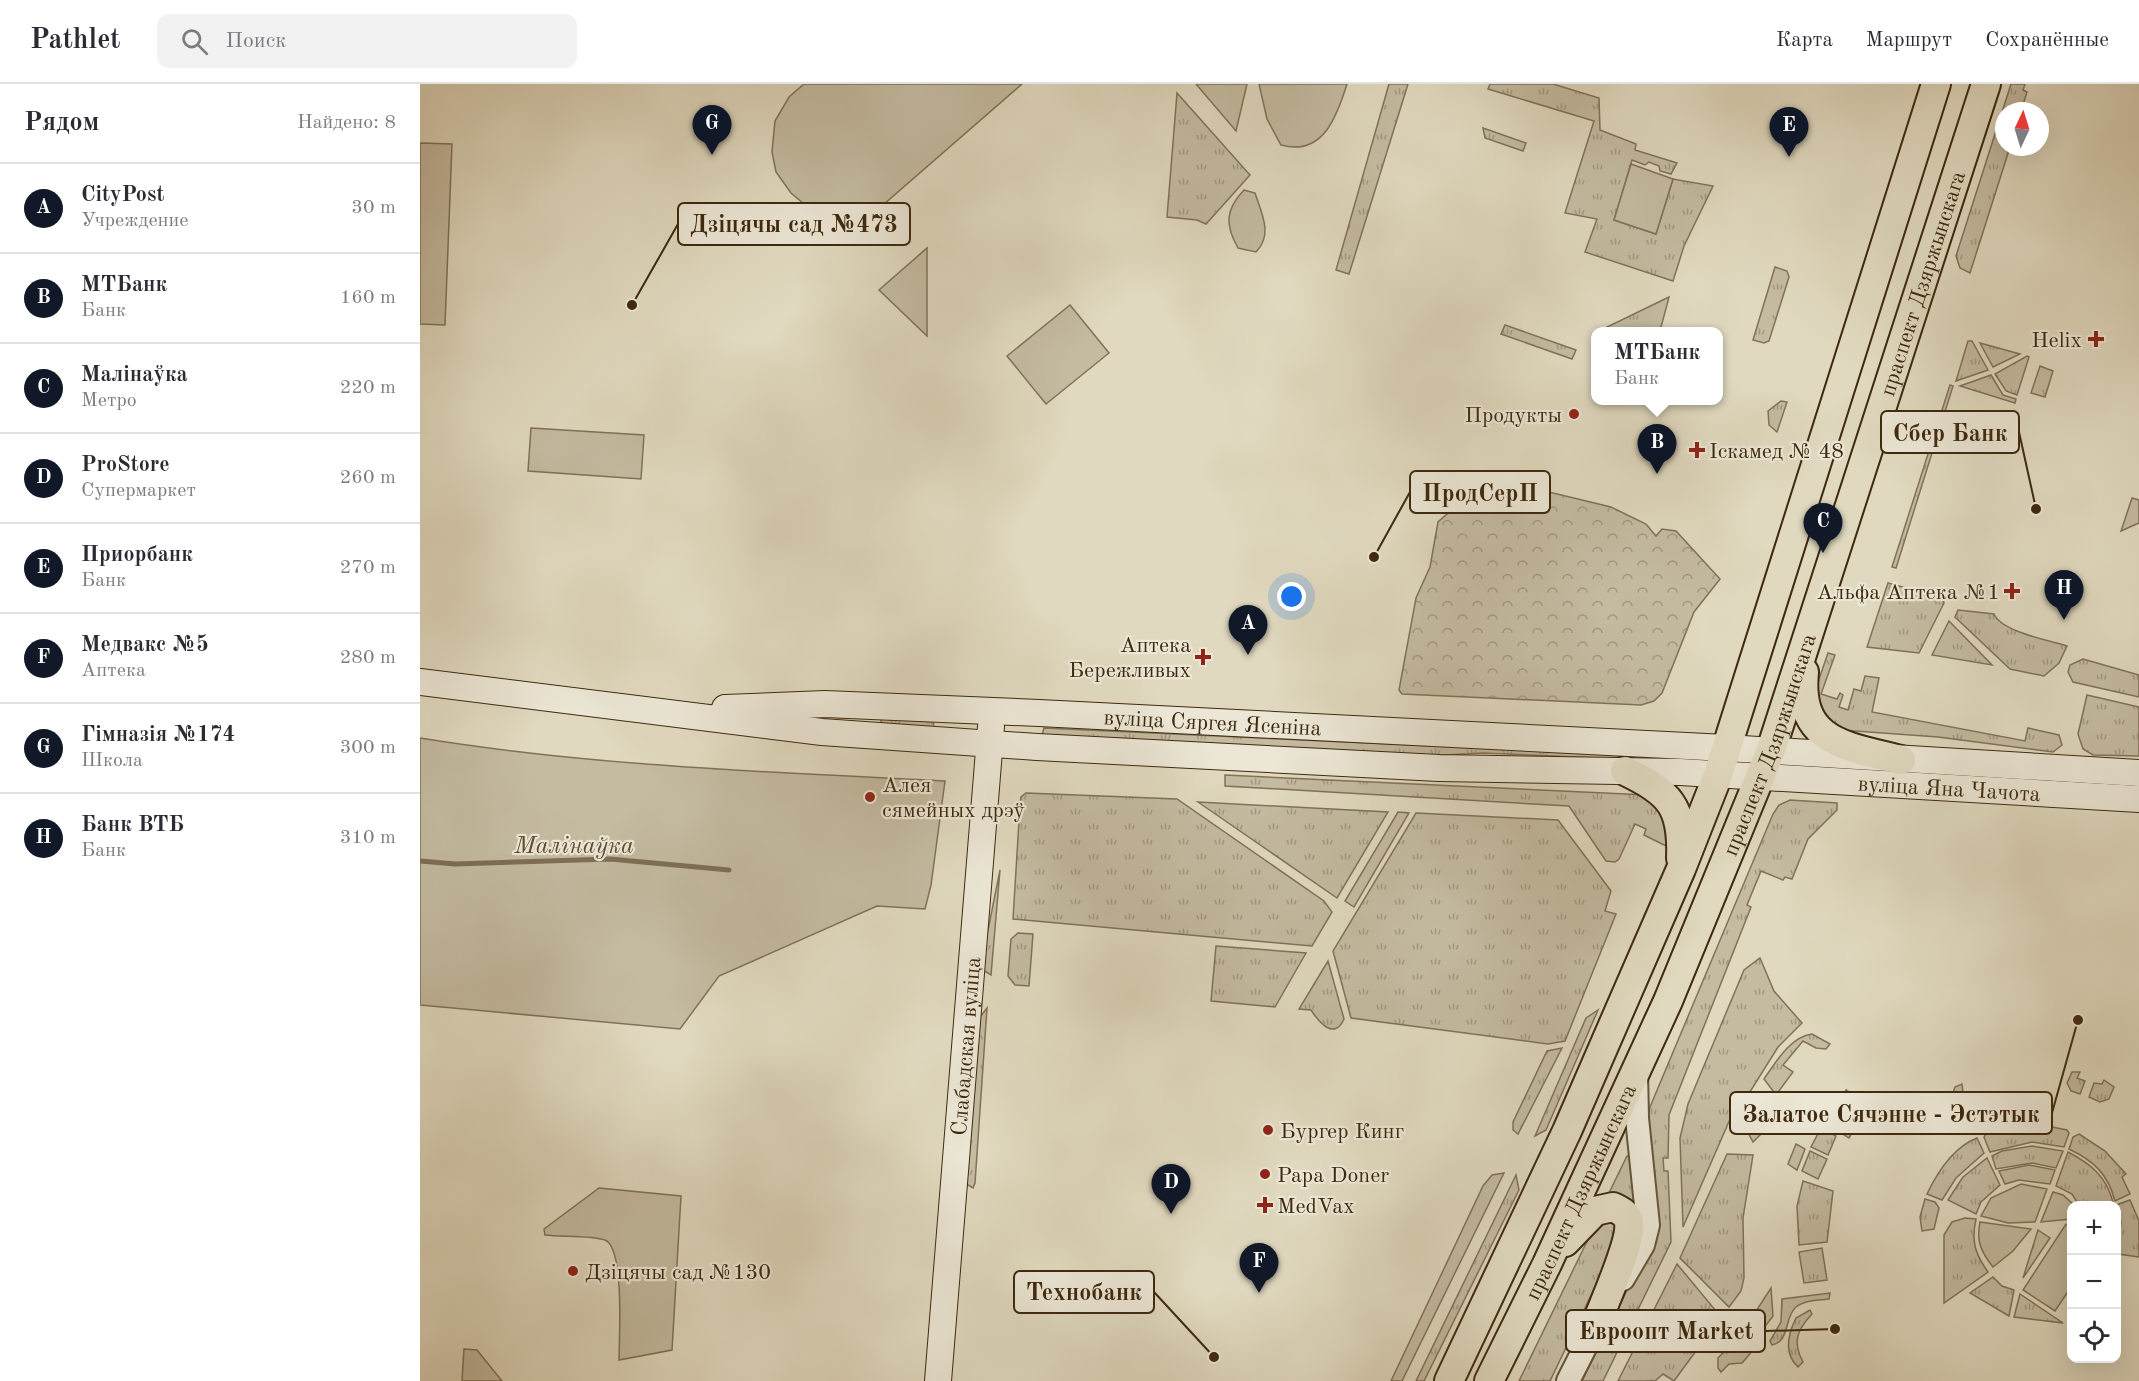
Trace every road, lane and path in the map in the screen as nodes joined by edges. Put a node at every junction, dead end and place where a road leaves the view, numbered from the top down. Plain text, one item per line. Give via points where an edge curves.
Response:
1 (1936, 84) edge
2 (1986, 84) edge
3 (1807, 644) junction
4 (420, 682) edge
5 (652, 711) junction
6 (992, 711) junction
7 (989, 743) junction
8 (1726, 748) junction
9 (1771, 750) junction
10 (1901, 760) junction
11 (1625, 771) junction
12 (2139, 773) edge
13 (1718, 775) junction
14 (1760, 779) junction
15 (2139, 799) edge
16 (1681, 869) junction
17 (1636, 1071) junction
18 (1547, 1264) junction
19 (1595, 1327) junction
20 (938, 1381) edge
21 (1449, 1381) edge
22 (1489, 1381) edge
23 (1568, 1381) edge

1 - 8 main road, праспект Дзяржынскага
2 - 3 main road, праспект Дзяржынскага
3 - 9 main road, праспект Дзяржынскага
3 - 10 main road via 1802,694 1804,706 1822,735 1839,744
4 - 5 main road, вуліца Сяргея Ясеніна
5 - 6 main road, вуліца Сяргея Ясеніна via 825,704
5 - 7 main road, вуліца Сяргея Ясеніна via 822,732
6 - 7 main road, Слабадская вуліца
6 - 8 main road, вуліца Сяргея Ясеніна
7 - 11 main road, вуліца Сяргея Ясеніна via 1439,768
7 - 20 main road, Слабадская вуліца
8 - 9 main road, вуліца Сяргея Ясеніна
8 - 13 main road, праспект Дзяржынскага
9 - 10 main road, вуліца Яна Чачота
9 - 14 main road, праспект Дзяржынскага
10 - 12 main road, вуліца Яна Чачота
11 - 13 main road, вуліца Сяргея Ясеніна
11 - 16 main road via 1653,784 1675,808 1681,832
13 - 14 main road, вуліца Сяргея Ясеніна
13 - 16 main road, праспект Дзяржынскага
14 - 15 main road, вуліца Яна Чачота
14 - 17 main road, праспект Дзяржынскага
16 - 21 main road, праспект Дзяржынскага via 1568,1131
17 - 18 main road, праспект Дзяржынскага
17 - 19 street via 1648,1226 1643,1245
18 - 19 main road via 1595,1211 1613,1207 1626,1215 1628,1237
18 - 22 main road, праспект Дзяржынскага
19 - 23 street

